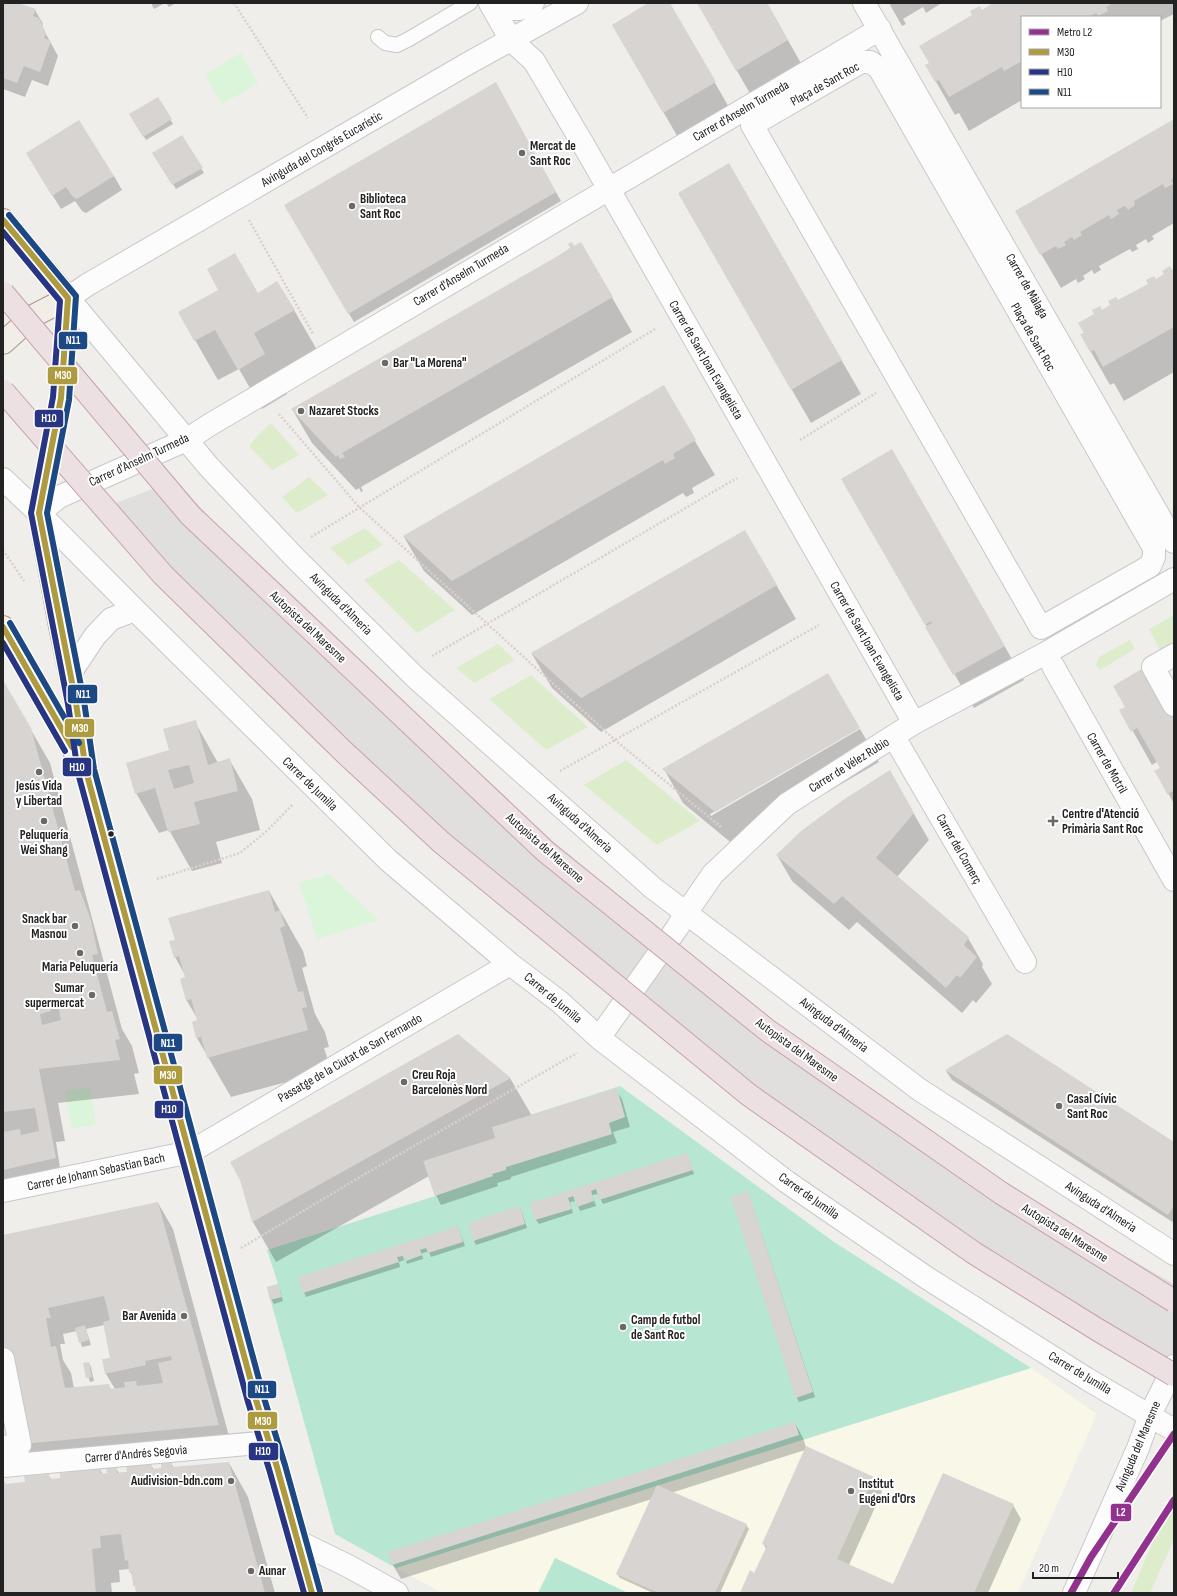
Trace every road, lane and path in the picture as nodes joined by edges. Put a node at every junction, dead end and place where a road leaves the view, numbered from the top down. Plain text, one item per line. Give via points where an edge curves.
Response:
1 (234, 3) edge
2 (470, 3) edge
3 (490, 3) edge
4 (510, 3) edge
5 (533, 3) edge
6 (577, 3) edge
7 (864, 3) edge
8 (880, 29) junction
9 (378, 37) dead end
10 (511, 40) junction
11 (308, 118) dead end
12 (609, 188) junction
13 (249, 219) dead end
14 (3, 220) edge
15 (3, 293) edge
16 (68, 298) junction
17 (655, 329) dead end
18 (314, 336) dead end
19 (3, 343) edge
20 (898, 379) junction
21 (3, 391) edge
22 (276, 411) dead end
23 (186, 440) junction
24 (800, 440) dead end
25 (3, 478) edge
26 (737, 478) dead end
27 (359, 508) junction
28 (40, 513) junction
29 (311, 537) dead end
30 (1174, 542) edge
31 (3, 550) edge
32 (1174, 579) edge
33 (28, 586) dead end
34 (135, 610) junction
35 (487, 624) junction
36 (819, 625) dead end
37 (3, 627) edge
38 (1174, 655) edge
39 (432, 656) dead end
40 (1053, 666) dead end
41 (71, 672) junction
42 (1174, 705) edge
43 (914, 723) junction
44 (894, 737) junction
45 (615, 740) junction
46 (86, 771) junction
47 (560, 771) dead end
48 (294, 802) dead end
49 (720, 827) dead end
50 (157, 879) dead end
51 (1174, 880) edge
52 (686, 913) junction
53 (1024, 962) dead end
54 (510, 964) junction
55 (591, 1044) junction
56 (190, 1152) junction
57 (3, 1191) edge
58 (1174, 1254) edge
59 (219, 1263) junction
60 (1174, 1301) edge
61 (3, 1360) edge
62 (1174, 1366) edge
63 (1174, 1375) edge
64 (1150, 1415) junction
65 (1174, 1430) edge
66 (269, 1442) junction
67 (3, 1447) edge
68 (3, 1466) edge
69 (298, 1542) junction
70 (312, 1593) edge
71 (397, 1593) edge
72 (1074, 1593) edge

1 - 11 path
2 - 9 lane via 397,45 385,43
3 - 10 street, Carrer de Sant Joan Evangelista
4 - 5 street via 513,9 521,9
6 - 10 street, Avinguda del Congrés Eucarístic
7 - 8 street, Carrer de Màlaga
8 - 12 street, Carrer d'Anselm Turmeda
8 - 30 street, Carrer de Màlaga
10 - 12 street, Carrer de Sant Joan Evangelista via 534,61
10 - 16 street, Avinguda del Congrés Eucarístic
12 - 23 street, Carrer d'Anselm Turmeda
12 - 43 street, Carrer de Sant Joan Evangelista
13 - 18 path
14 - 16 main road
15 - 60 highway, Autopista del Maresme, bridge via 190,515 545,851 767,1030 1001,1193
16 - 19 main road via 33,316
16 - 23 street, Avinguda d'Almeria
16 - 28 main road via 60,398
17 - 27 path
20 - 20 street, Plaça de Sant Roc via 1041,628 1150,566 1154,548 879,68 870,62 861,62 752,125
20 - 24 path
21 - 63 highway, bridge via 163,575 344,752 441,842 749,1095 974,1253
22 - 27 path
23 - 28 street, Carrer d'Anselm Turmeda via 59,497
23 - 52 street, Avinguda d'Almeria via 295,558 415,678 653,888
25 - 28 street, Carrer de Jumilla
26 - 35 path
27 - 29 path
27 - 35 path
28 - 34 street, Carrer de Jumilla
28 - 41 main road
31 - 33 path
32 - 43 street, Carrer de Vélez Rubio via 1046,653
34 - 41 street via 111,619 95,636
34 - 54 street, Carrer de Jumilla via 388,860
35 - 39 path
35 - 45 path
36 - 45 path
37 - 46 main road
38 - 42 street via 1153,667
40 - 51 street, Carrer de Motril
41 - 46 main road
43 - 44 street, Carrer de Vélez Rubio
44 - 52 street, Carrer de Vélez Rubio via 786,804 714,874
44 - 53 street, Carrer del Comerç
45 - 47 path
45 - 49 path
46 - 56 main road
48 - 50 path via 268,830 240,853
52 - 55 street, Carrer de Vélez Rubio
52 - 58 street, Avinguda d'Almeria via 920,1090
54 - 55 street, Carrer de Jumilla via 560,1002
54 - 56 street, Passatge de la Ciutat de San Fernando
55 - 59 path via 365,1174
55 - 64 street, Carrer de Jumilla via 927,1278
56 - 57 street, Carrer de Johann Sebastian Bach
56 - 59 main road
59 - 66 main road
61 - 67 street via 20,1445
62 - 64 street, Avinguda del Maresme
64 - 65 street, Carrer de Jumilla
64 - 72 street, Avinguda del Maresme
66 - 68 street, Carrer d'Andrés Segovia
66 - 69 main road
69 - 70 main road
69 - 71 street

